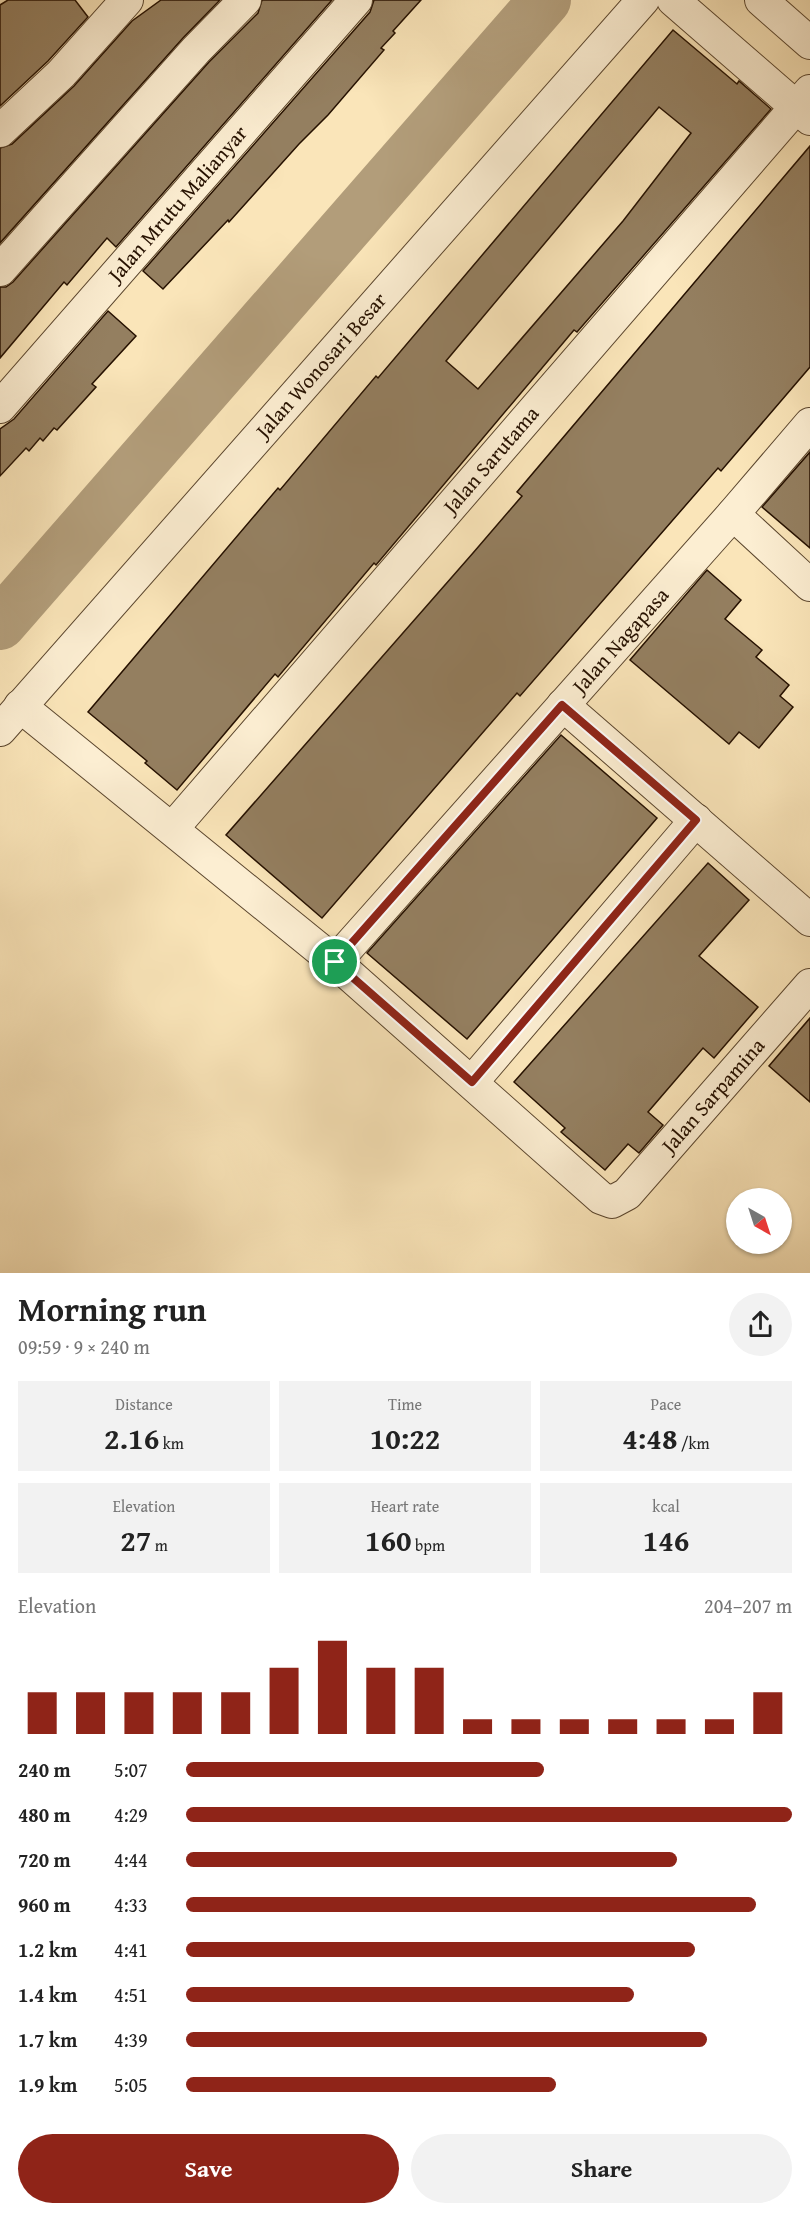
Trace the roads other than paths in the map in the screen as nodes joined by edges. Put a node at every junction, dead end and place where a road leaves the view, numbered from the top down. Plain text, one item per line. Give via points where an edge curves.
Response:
1 (127, 0) edge
2 (245, 0) edge
3 (356, 0) edge
4 (643, 0) edge
5 (674, 0) edge
6 (761, 0) edge
7 (810, 43) edge
8 (806, 106) edge
9 (0, 131) edge
10 (0, 270) edge
11 (5, 388) edge
12 (810, 424) edge
13 (733, 514) junction
14 (810, 585) edge
15 (562, 705) junction
16 (20, 706) junction
17 (0, 730) edge
18 (696, 820) junction
19 (172, 829) junction
20 (810, 920) edge
21 (335, 962) junction
22 (810, 985) edge
23 (472, 1082) junction

1 - 9 street via 61,74
2 - 10 street
3 - 11 street, Jalan Mrutu Malianyar
4 - 16 street, Jalan Wonosari Besar
5 - 8 street
6 - 7 street
8 - 19 street, Jalan Sarutama
12 - 13 street, Jalan Nagapasa
13 - 14 street
13 - 15 street, Jalan Nagapasa
15 - 18 street
15 - 21 street, Jalan Nagapasa
16 - 17 street, Jalan Wonosari Besar
16 - 19 street
18 - 20 street
18 - 23 street
19 - 21 street
21 - 23 street
22 - 23 street, Jalan Sarpamina via 627,1194 612,1202 601,1198

